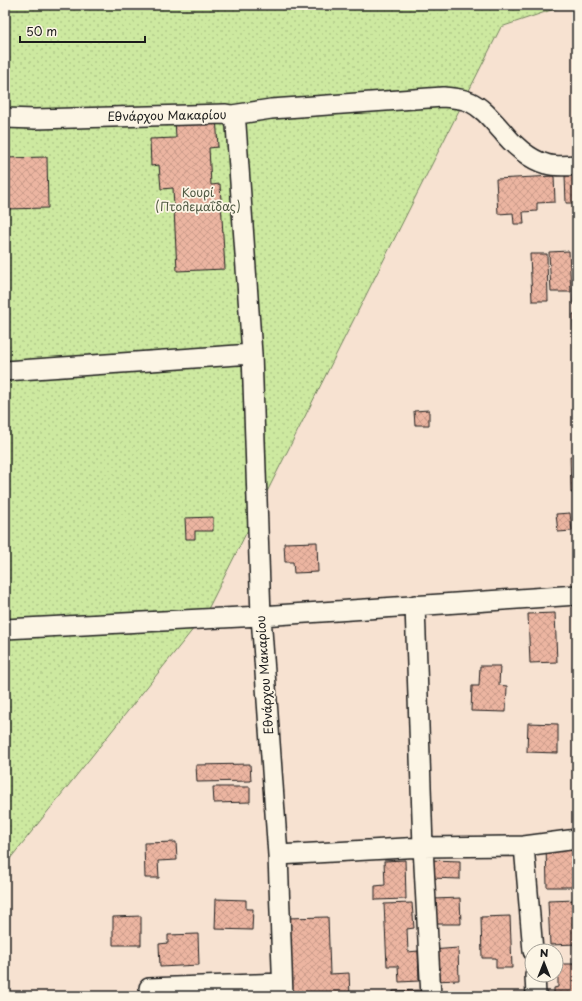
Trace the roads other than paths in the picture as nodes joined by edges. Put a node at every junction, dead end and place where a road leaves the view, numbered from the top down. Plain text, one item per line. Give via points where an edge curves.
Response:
1 (232, 115) junction
2 (5, 118) edge
3 (577, 165) edge
4 (252, 354) junction
5 (5, 371) edge
6 (577, 595) edge
7 (415, 605) junction
8 (261, 616) junction
9 (5, 629) edge
10 (577, 839) edge
11 (524, 846) junction
12 (423, 847) junction
13 (278, 855) junction
14 (532, 943) edge
15 (535, 983) edge
16 (149, 988) dead end
17 (282, 989) edge
18 (431, 996) edge
19 (536, 996) edge

1 - 2 street, Εθνάρχου Μακαρίου
1 - 3 street via 272,109 459,98 481,109 514,144 536,160 559,166
1 - 4 street, Εθνάρχου Μακαρίου via 237,136
4 - 5 street
4 - 8 street, Εθνάρχου Μακαρίου
6 - 7 street
7 - 8 street
7 - 12 street
8 - 9 street
8 - 13 street, Εθνάρχου Μακαρίου
10 - 11 street
11 - 12 street
11 - 14 street
12 - 13 street
12 - 18 street
13 - 17 street, Εθνάρχου Μακαρίου
15 - 19 street
16 - 17 street

